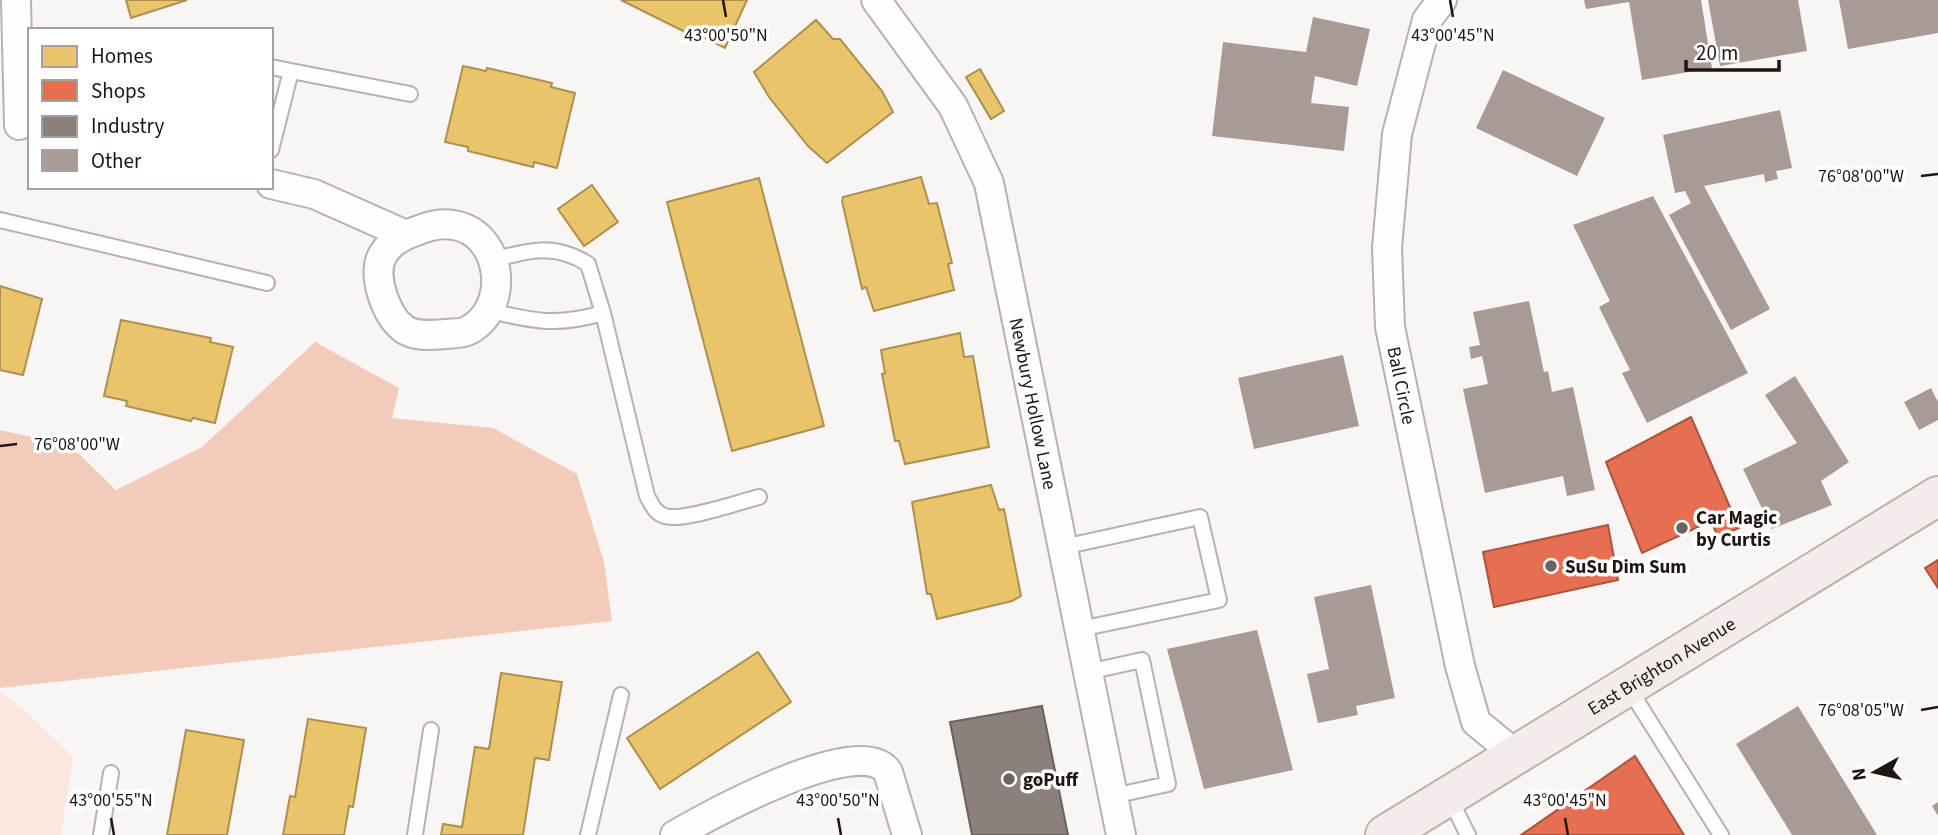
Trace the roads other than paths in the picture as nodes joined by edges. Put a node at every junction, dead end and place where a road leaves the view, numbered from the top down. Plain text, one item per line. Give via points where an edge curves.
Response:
1 (16, 0) edge
2 (876, 0) edge
3 (1442, 0) edge
4 (273, 67) edge
5 (291, 71) junction
6 (410, 94) dead end
7 (16, 125) edge
8 (273, 142) edge
9 (273, 184) edge
10 (0, 220) edge
11 (406, 234) junction
12 (493, 260) junction
13 (267, 282) dead end
14 (491, 312) junction
15 (603, 313) junction
16 (1938, 496) edge
17 (759, 497) dead end
18 (1063, 547) junction
19 (1080, 629) junction
20 (1088, 672) junction
21 (1627, 686) junction
22 (621, 695) dead end
23 (431, 730) dead end
24 (1515, 754) junction
25 (111, 774) dead end
26 (1113, 796) junction
27 (1448, 796) junction
28 (101, 835) edge
29 (415, 835) edge
30 (588, 835) edge
31 (675, 835) edge
32 (907, 835) edge
33 (1121, 835) edge
34 (1385, 835) edge
35 (1468, 835) edge
36 (1721, 835) edge

1 - 7 street
2 - 18 street, Newbury Hollow Lane via 953,106 989,183
3 - 24 street, Ball Circle via 1427,20 1397,134 1387,248 1390,327 1460,666 1476,722
4 - 5 lane
5 - 6 lane
5 - 8 lane
9 - 11 street via 314,194
10 - 13 lane
11 - 12 street via 453,225 476,233
11 - 14 street via 393,241 381,258 380,284 389,314 405,330 426,336 466,331
12 - 14 street via 497,289
12 - 15 lane via 551,248 575,256 587,264
14 - 15 lane via 570,323
15 - 17 lane via 654,510 667,517 683,516
16 - 21 main road, East Brighton Avenue
18 - 19 street, Newbury Hollow Lane
18 - 19 lane via 1200,517 1219,600
19 - 20 street, Newbury Hollow Lane
20 - 26 street, Newbury Hollow Lane
20 - 26 lane via 1142,660 1168,784
21 - 24 main road, East Brighton Avenue
21 - 36 lane
22 - 30 lane
23 - 29 lane
24 - 27 main road, East Brighton Avenue
25 - 28 lane
26 - 33 street, Newbury Hollow Lane
27 - 34 main road, East Brighton Avenue
27 - 35 lane
31 - 32 street via 721,809 820,767 868,760 888,772

